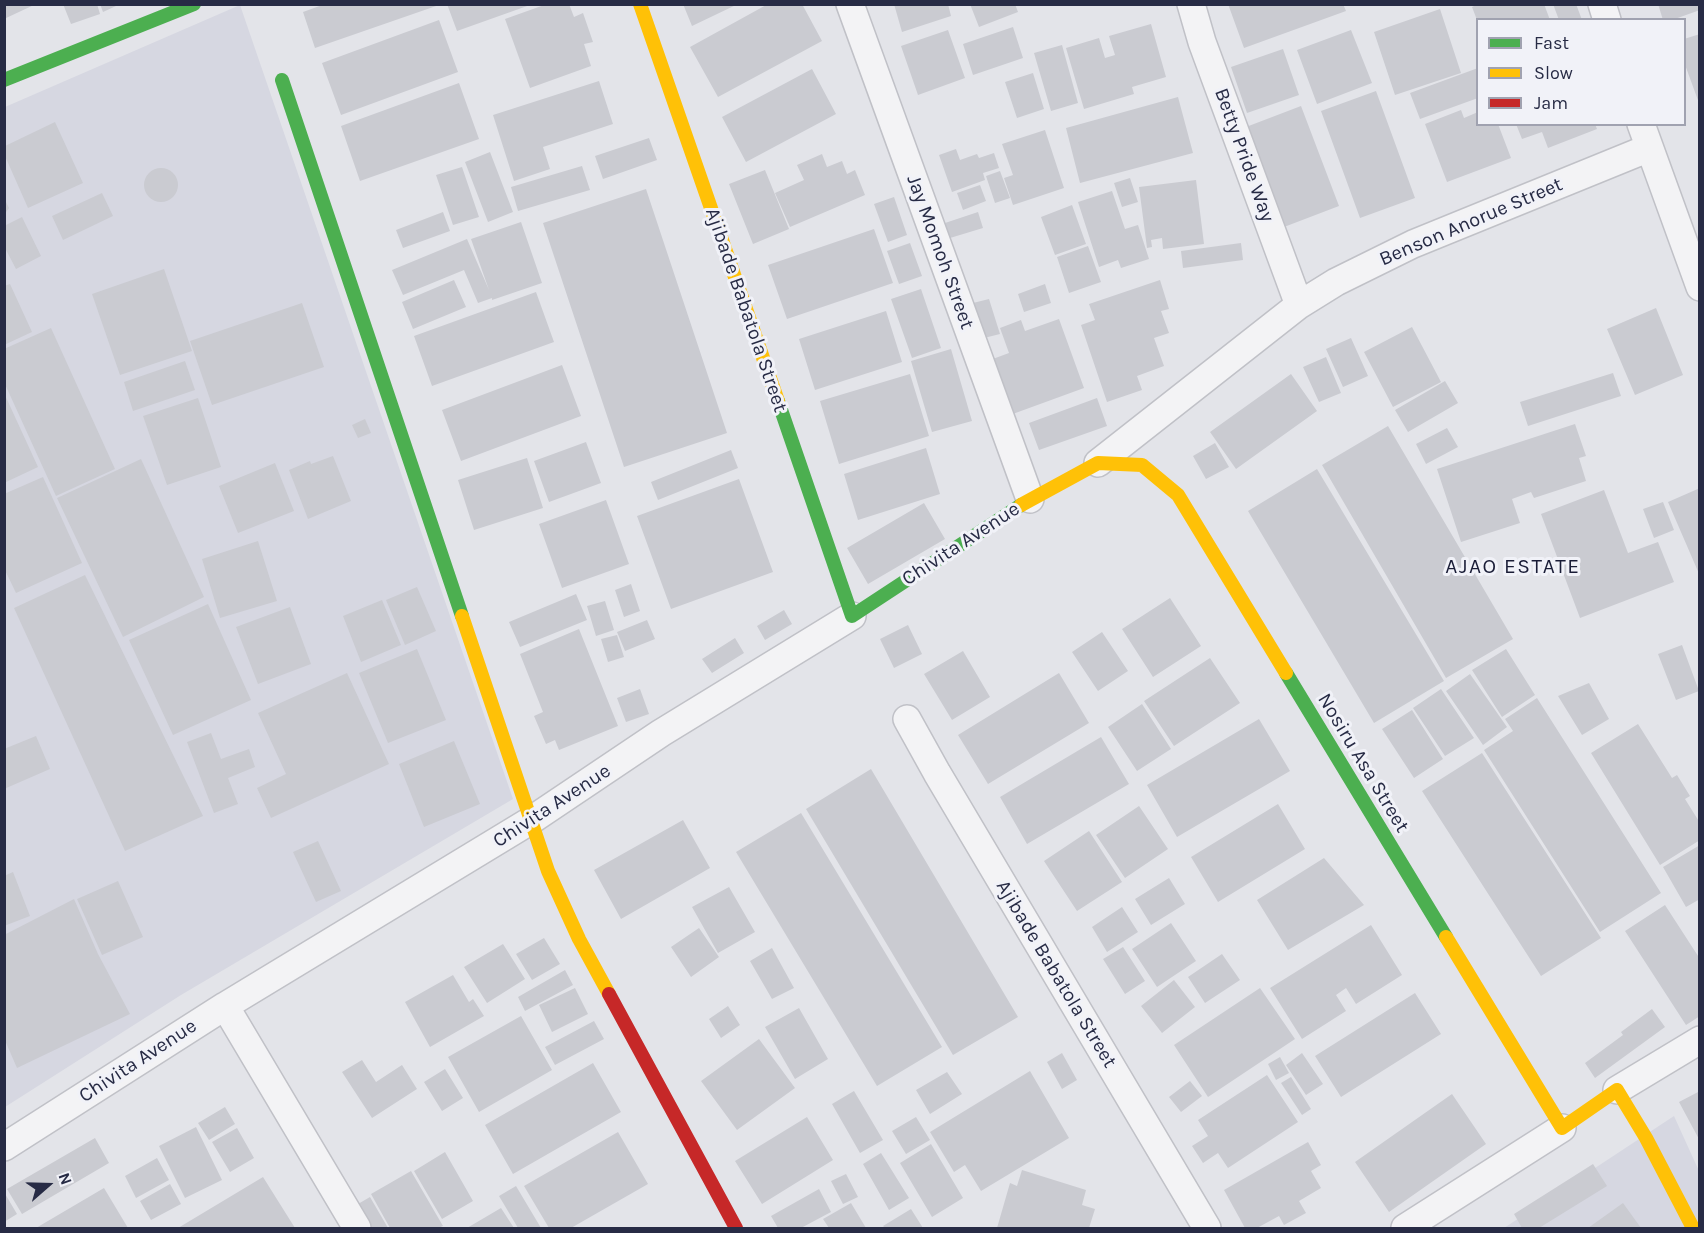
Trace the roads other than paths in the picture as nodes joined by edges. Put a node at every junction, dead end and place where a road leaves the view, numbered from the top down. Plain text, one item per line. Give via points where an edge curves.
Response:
1 (194, 4) edge
2 (640, 4) edge
3 (850, 4) edge
4 (1191, 4) edge
5 (4, 80) edge
6 (282, 80) dead end
7 (1645, 136) edge
8 (1700, 287) edge
9 (1299, 305) junction
10 (1098, 463) junction
11 (1030, 499) junction
12 (852, 616) junction
13 (907, 719) dead end
14 (530, 821) junction
15 (225, 1006) junction
16 (1700, 1040) edge
17 (1617, 1090) junction
18 (1562, 1128) junction
19 (4, 1147) edge
20 (357, 1228) edge
21 (736, 1228) edge
22 (1207, 1228) edge
23 (1405, 1228) edge
24 (1693, 1228) edge

1 - 5 street
2 - 12 street, Ajibade Babatola Street
3 - 11 street, Jay Momoh Street
4 - 9 street, Betty Pride Way
6 - 14 street
7 - 8 street
7 - 9 street, Benson Anorue Street via 1413,244
9 - 10 street, Benson Anorue Street
10 - 11 street, Chivita Avenue
10 - 18 street, Nosiru Asa Street via 1142,465 1178,495
11 - 12 street, Chivita Avenue
12 - 14 street, Chivita Avenue via 661,734
13 - 22 street, Ajibade Babatola Street
14 - 15 street, Chivita Avenue
14 - 21 street via 579,939
15 - 19 street, Chivita Avenue
15 - 20 street
16 - 17 street
17 - 18 street
17 - 24 street
18 - 23 street

